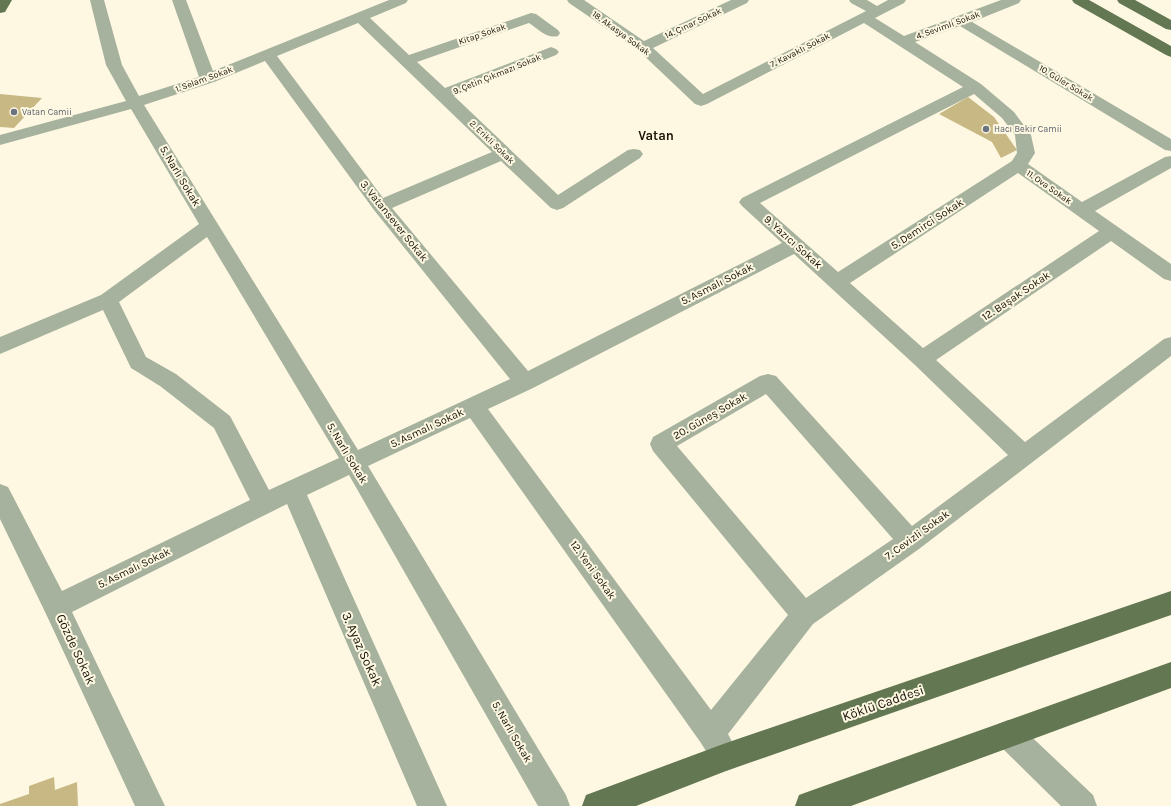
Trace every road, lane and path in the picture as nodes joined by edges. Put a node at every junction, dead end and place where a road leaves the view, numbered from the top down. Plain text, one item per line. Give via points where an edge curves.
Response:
1 (97, 0) edge
2 (179, 0) edge
3 (401, 0) edge
4 (574, 0) edge
5 (742, 0) edge
6 (856, 0) edge
7 (899, 0) edge
8 (1014, 0) edge
9 (1078, 0) edge
10 (1124, 0) edge
11 (870, 14) junction
12 (361, 17) junction
13 (961, 21) junction
14 (1171, 26) edge
15 (553, 33) dead end
16 (904, 41) junction
17 (644, 47) junction
18 (551, 52) dead end
19 (1171, 52) edge
20 (268, 55) junction
21 (406, 61) junction
22 (208, 79) junction
23 (975, 86) junction
24 (443, 95) junction
25 (701, 102) joint
26 (135, 103) junction
27 (0, 140) edge
28 (1171, 146) edge
29 (504, 153) junction
30 (634, 154) dead end
31 (1171, 161) edge
32 (1018, 165) junction
33 (380, 206) junction
34 (1082, 210) junction
35 (210, 226) junction
36 (1111, 232) junction
37 (795, 245) junction
38 (1171, 274) edge
39 (837, 282) junction
40 (108, 300) junction
41 (1171, 345) edge
42 (0, 346) edge
43 (922, 359) junction
44 (525, 382) junction
45 (474, 406) junction
46 (1024, 456) junction
47 (353, 462) junction
48 (293, 491) junction
49 (0, 494) edge
50 (264, 504) junction
51 (910, 541) junction
52 (1171, 603) edge
53 (56, 606) junction
54 (804, 615) junction
55 (1171, 675) edge
56 (711, 733) junction
57 (1008, 734) junction
58 (726, 757) junction
59 (150, 806) edge
60 (432, 806) edge
61 (556, 806) edge
62 (597, 806) edge
63 (810, 806) edge
64 (1082, 806) edge

1 - 26 street, 5. Narlı Sokak via 114,65
2 - 22 street
3 - 12 street, 1. Selam Sokak
4 - 17 street, 18. Akasya Sokak
5 - 17 street, 14. Çınar Sokak
6 - 11 street, 11. Ova Sokak
7 - 11 street, 7. Kavaklı Sokak
8 - 13 street, 4. Sevimli Sokak
9 - 19 main road
10 - 14 main road
11 - 16 street, 11. Ova Sokak
11 - 25 street, 7. Kavaklı Sokak
12 - 20 street, 1. Selam Sokak
12 - 21 street, 2. Erikli Sokak
13 - 16 street, 4. Sevimli Sokak
13 - 28 street, 10. Güler Sokak
15 - 21 street, Kitap Sokak via 531,17
16 - 23 street, 11. Ova Sokak
17 - 25 street, 18. Akasya Sokak
18 - 24 street, 9. Çetin Çıkmazı Sokak
20 - 22 street, 1. Selam Sokak
20 - 33 street, 3. Vatansever Sokak
21 - 24 street, 2. Erikli Sokak
22 - 26 street, 1. Selam Sokak
23 - 32 street, 11. Ova Sokak via 1008,115 1023,135 1026,153
23 - 37 street, 9. Yazıcı Sokak via 748,202
24 - 29 street, 2. Erikli Sokak
26 - 27 street, 1. Selam Sokak
26 - 35 street, 5. Narlı Sokak
29 - 30 street, 2. Erikli Sokak via 557,204
29 - 33 street
31 - 34 street
32 - 34 street, 11. Ova Sokak
32 - 39 street, 5. Demirci Sokak
33 - 44 street, 3. Vatansever Sokak
34 - 36 street, 11. Ova Sokak
35 - 40 street
35 - 47 street, 5. Narlı Sokak
36 - 38 street, 11. Ova Sokak
36 - 43 street, 12. Başak Sokak
37 - 39 street, 9. Yazıcı Sokak
37 - 44 street, 5. Asmalı Sokak
39 - 43 street, 9. Yazıcı Sokak
40 - 42 street
40 - 50 street via 138,362 168,380 222,422
41 - 46 street, 7. Cevizli Sokak
43 - 46 street, 9. Yazıcı Sokak
44 - 45 street, 5. Asmalı Sokak
45 - 47 street, 5. Asmalı Sokak
45 - 56 street, 12. Yeni Sokak
46 - 51 street, 7. Cevizli Sokak
47 - 48 street, 5. Asmalı Sokak
47 - 61 street, 5. Narlı Sokak
48 - 50 street, 5. Asmalı Sokak
48 - 60 street, 3. Ayaz Sokak
49 - 53 street, Gözde Sokak
50 - 53 street, 5. Asmalı Sokak
51 - 54 street, 7. Cevizli Sokak
51 - 54 street, 20. Güneş Sokak via 768,382 661,444
52 - 58 main road, Köklü Caddesi
53 - 59 street, Gözde Sokak
54 - 56 street, 7. Cevizli Sokak
55 - 57 main road
56 - 58 street
57 - 63 main road
57 - 64 street
58 - 62 main road, Köklü Caddesi

